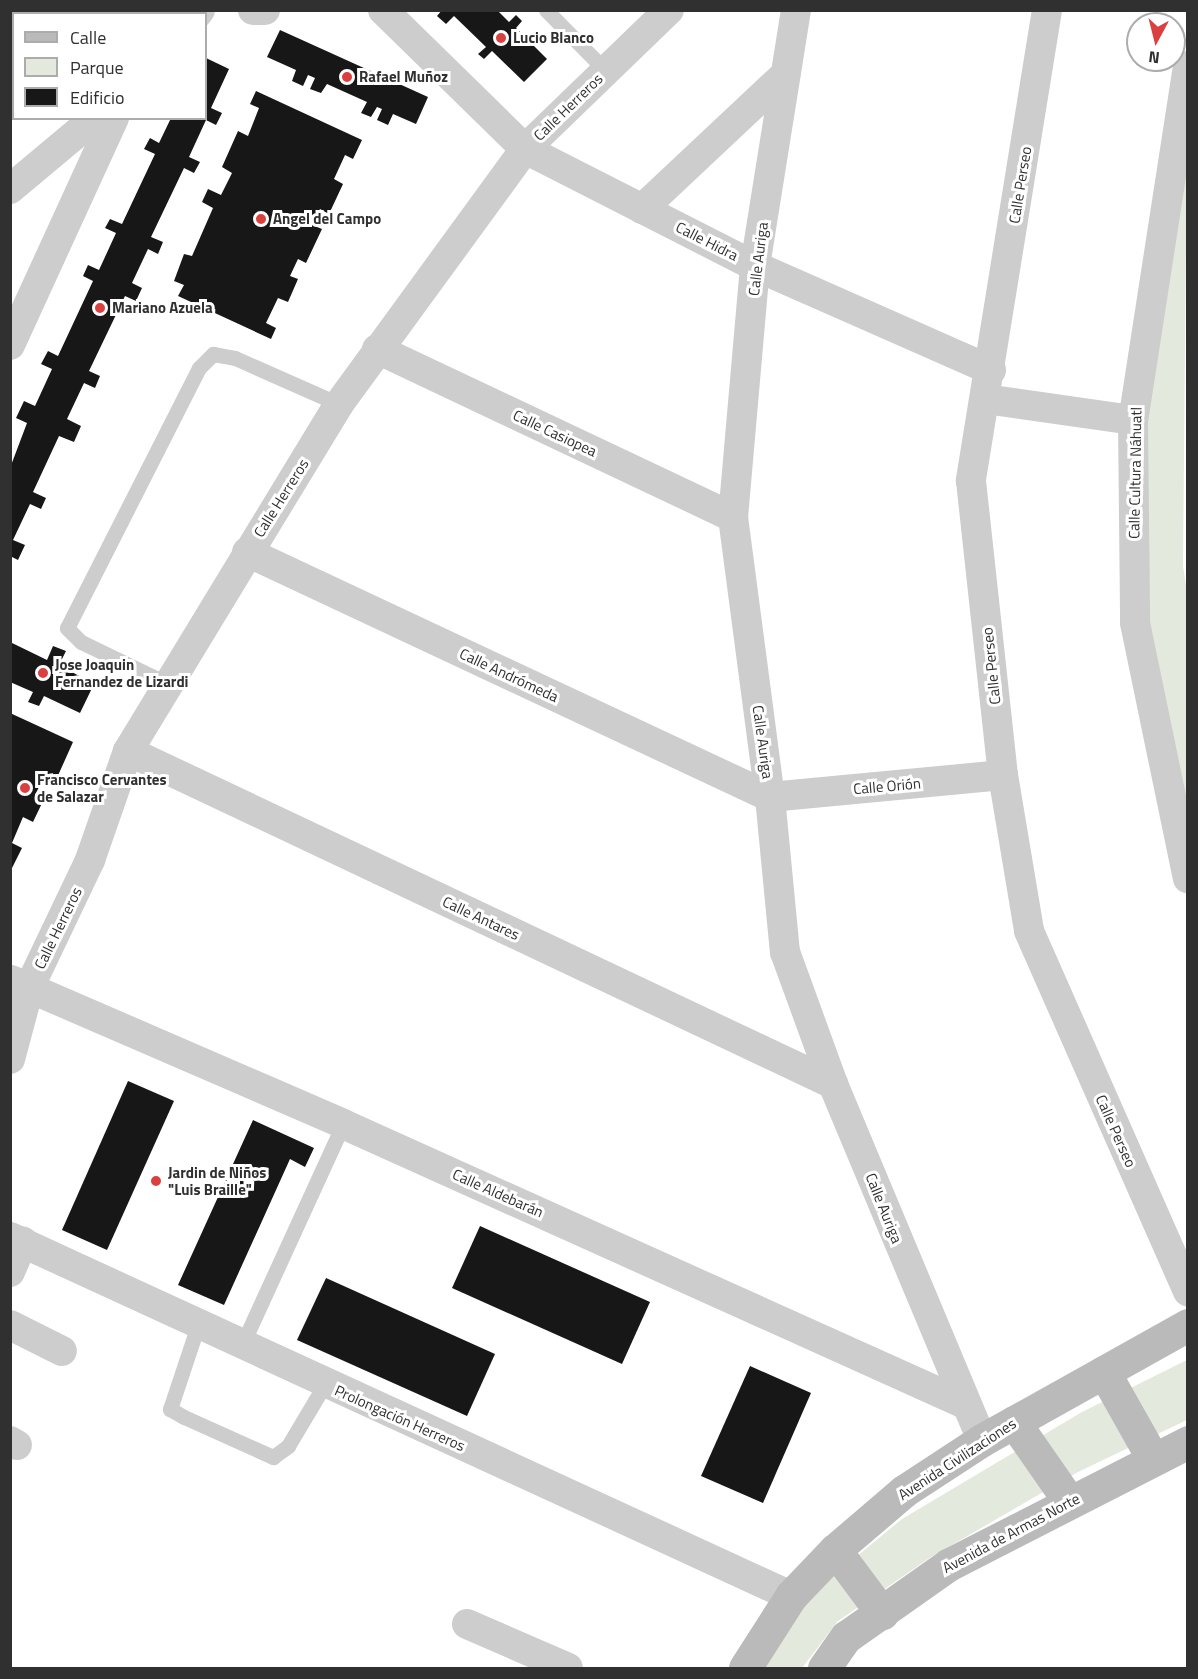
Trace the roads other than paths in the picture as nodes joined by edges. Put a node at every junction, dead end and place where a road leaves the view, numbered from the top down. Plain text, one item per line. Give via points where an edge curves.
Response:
1 (253, 10) edge
2 (266, 10) edge
3 (383, 10) edge
4 (546, 10) edge
5 (669, 10) edge
6 (796, 10) edge
7 (1047, 10) edge
8 (606, 71) junction
9 (1187, 72) edge
10 (786, 74) junction
11 (93, 120) edge
12 (113, 120) edge
13 (525, 149) junction
14 (10, 189) edge
15 (642, 209) junction
16 (755, 266) junction
17 (10, 345) edge
18 (378, 349) junction
19 (988, 385) junction
20 (339, 404) junction
21 (1133, 420) junction
22 (733, 518) junction
23 (247, 552) junction
24 (168, 684) junction
25 (128, 751) junction
26 (1004, 775) junction
27 (770, 797) junction
28 (1188, 879) edge
29 (20, 984) edge
30 (10, 1059) edge
31 (833, 1084) junction
32 (343, 1124) junction
33 (17, 1239) edge
34 (10, 1272) edge
35 (1188, 1292) edge
36 (10, 1325) edge
37 (198, 1325) junction
38 (1188, 1325) edge
39 (242, 1345) junction
40 (62, 1351) dead end
41 (1104, 1372) junction
42 (325, 1384) junction
43 (965, 1404) junction
44 (1014, 1422) junction
45 (982, 1440) junction
46 (1188, 1442) edge
47 (1153, 1459) junction
48 (1069, 1501) junction
49 (835, 1550) junction
50 (792, 1596) junction
51 (882, 1613) junction
52 (467, 1624) dead end
53 (568, 1668) edge
54 (745, 1668) edge
55 (824, 1668) edge

1 - 2 street
3 - 13 street, Calle Hidra
4 - 8 lane
5 - 8 street, Calle Herreros
6 - 10 street, Calle Auriga
7 - 19 street, Calle Perseo
8 - 13 street, Calle Herreros
9 - 21 street, Calle Cultura Náhuatl
10 - 15 street
10 - 16 street, Calle Auriga
11 - 14 street
12 - 17 street
13 - 15 street, Calle Hidra
13 - 18 street, Calle Herreros
15 - 16 street, Calle Hidra
16 - 19 street, Calle Hidra
16 - 22 street, Calle Auriga
18 - 20 street, Calle Herreros
18 - 22 street, Calle Casiopea
19 - 21 street, Calle Hidra
19 - 26 street, Calle Perseo via 971,481
20 - 23 street, Calle Herreros
20 - 24 lane via 235,358 213,354 199,368 67,628 81,642
21 - 28 street, Calle Cultura Náhuatl via 1135,623
22 - 27 street, Calle Auriga
23 - 24 street, Calle Herreros
23 - 27 street, Calle Andrómeda
24 - 25 street, Calle Herreros
25 - 29 street, Calle Herreros via 90,860
25 - 31 street, Calle Antares
26 - 27 street, Calle Orión
26 - 35 street, Calle Perseo via 1029,931
27 - 31 street, Calle Auriga via 785,952
29 - 30 street, Calle Herreros
29 - 32 street, Calle Aldebarán
31 - 43 street, Calle Auriga
32 - 39 lane
32 - 43 street, Calle Aldebarán
33 - 34 street
33 - 37 street, Prolongación Herreros
36 - 40 street
37 - 39 street, Prolongación Herreros
37 - 42 lane via 170,1409 273,1456 288,1446
38 - 41 main road, Avenida Civilizaciones
39 - 42 street, Prolongación Herreros
41 - 44 main road, Avenida Civilizaciones
41 - 47 main road
42 - 50 street, Prolongación Herreros
43 - 45 street, Calle Auriga
44 - 45 main road, Avenida Civilizaciones
44 - 48 main road
45 - 49 main road, Avenida Civilizaciones via 904,1491
46 - 47 main road, Avenida de Armas Norte
47 - 48 main road, Avenida de Armas Norte
48 - 51 main road, Avenida de Armas Norte via 948,1565
49 - 50 main road, Avenida Civilizaciones
49 - 51 main road
50 - 54 main road, Avenida Civilizaciones
51 - 55 main road, Avenida de Armas Norte via 846,1637
52 - 53 street

